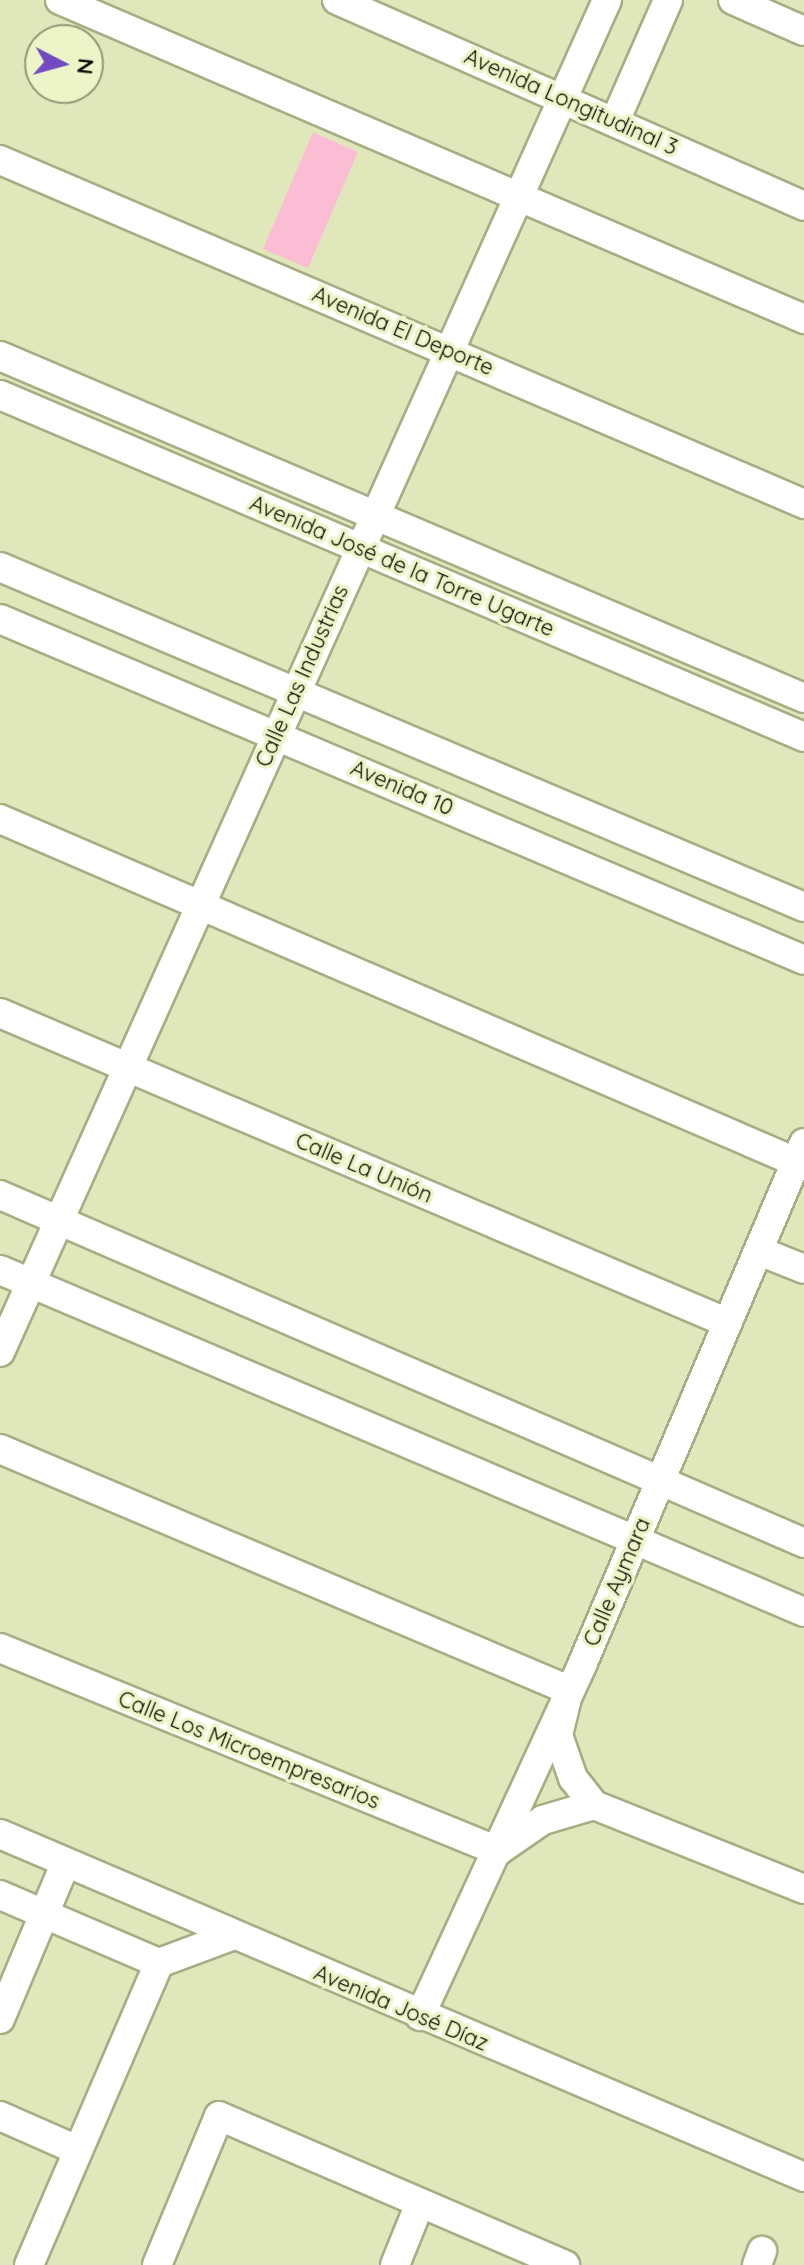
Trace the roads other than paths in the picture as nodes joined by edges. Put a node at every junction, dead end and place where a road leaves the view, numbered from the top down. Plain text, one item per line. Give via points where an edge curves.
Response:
1 (60, 0) edge
2 (337, 0) edge
3 (607, 0) edge
4 (668, 0) edge
5 (733, 0) edge
6 (804, 31) edge
7 (562, 98) junction
8 (615, 121) junction
9 (0, 160) edge
10 (520, 193) junction
11 (804, 206) edge
12 (804, 319) edge
13 (449, 350) junction
14 (0, 356) edge
15 (0, 395) edge
16 (804, 504) edge
17 (375, 515) junction
18 (360, 548) junction
19 (0, 567) edge
20 (0, 619) edge
21 (294, 694) junction
22 (804, 698) edge
23 (276, 734) junction
24 (804, 737) edge
25 (0, 819) edge
26 (201, 902) junction
27 (804, 907) edge
28 (804, 960) edge
29 (0, 1013) edge
30 (127, 1066) junction
31 (800, 1153) edge
32 (0, 1195) edge
33 (58, 1220) junction
34 (759, 1251) junction
35 (804, 1269) edge
36 (0, 1270) edge
37 (29, 1283) junction
38 (728, 1323) junction
39 (0, 1352) edge
40 (0, 1449) edge
41 (662, 1477) junction
42 (634, 1542) junction
43 (804, 1543) edge
44 (804, 1612) edge
45 (0, 1648) edge
46 (569, 1690) junction
47 (594, 1805) junction
48 (0, 1834) edge
49 (498, 1851) junction
50 (66, 1862) junction
51 (804, 1889) edge
52 (0, 1895) edge
53 (47, 1914) junction
54 (234, 1935) junction
55 (159, 1963) junction
56 (420, 2016) junction
57 (0, 2019) edge
58 (0, 2116) edge
59 (77, 2150) junction
60 (804, 2177) edge
61 (420, 2203) junction
62 (29, 2265) edge
63 (157, 2265) edge
64 (395, 2265) edge
65 (565, 2265) edge

1 - 10 street
2 - 7 street, Avenida Longitudinal 3
3 - 7 street, Calle Las Industrias
4 - 8 street
5 - 6 street
7 - 8 street, Avenida Longitudinal 3
7 - 10 street, Calle Las Industrias
8 - 11 street, Avenida Longitudinal 3
9 - 13 street, Avenida El Deporte
10 - 12 street
10 - 13 street, Calle Las Industrias
13 - 16 street, Avenida El Deporte
13 - 17 street, Calle Las Industrias
14 - 17 street, Avenida José de la Torre Ugarte
15 - 18 street, Avenida José de la Torre Ugarte
17 - 18 street, Calle Las Industrias
17 - 22 street, Avenida José de la Torre Ugarte
18 - 21 street, Calle Las Industrias
18 - 24 street, Avenida José de la Torre Ugarte
19 - 21 street, Avenida 10
20 - 23 street, Avenida 10
21 - 23 street, Calle Las Industrias
21 - 27 street, Avenida 10
23 - 26 street, Calle Las Industrias
23 - 28 street, Avenida 10
25 - 26 street
26 - 30 street, Calle Las Industrias
26 - 31 street
29 - 30 street, Calle La Unión
30 - 33 street, Calle Las Industrias
30 - 38 street, Calle La Unión
31 - 34 street, Calle Aymara
32 - 33 street
33 - 37 street, Calle Las Industrias
33 - 41 street
34 - 35 street
34 - 38 street, Calle Aymara
36 - 37 street
37 - 39 street, Calle Las Industrias
37 - 42 street
38 - 41 street, Calle Aymara
40 - 46 street
41 - 42 street, Calle Aymara
41 - 43 street
42 - 44 street
42 - 46 street, Calle Aymara
45 - 49 street, Calle Los Microempresarios
46 - 47 street via 558,1735 573,1778
46 - 49 street, Calle Aymara
47 - 49 street via 543,1820
47 - 51 street
48 - 50 street, Avenida José Díaz
49 - 56 street, Calle Aymara
50 - 53 street
50 - 54 street, Avenida José Díaz
52 - 53 street
53 - 55 street
53 - 57 street
54 - 55 street
54 - 56 street, Avenida José Díaz
55 - 59 street
56 - 60 street, Avenida José Díaz
58 - 59 street
59 - 62 street
61 - 63 street via 219,2116
61 - 64 street
61 - 65 street

